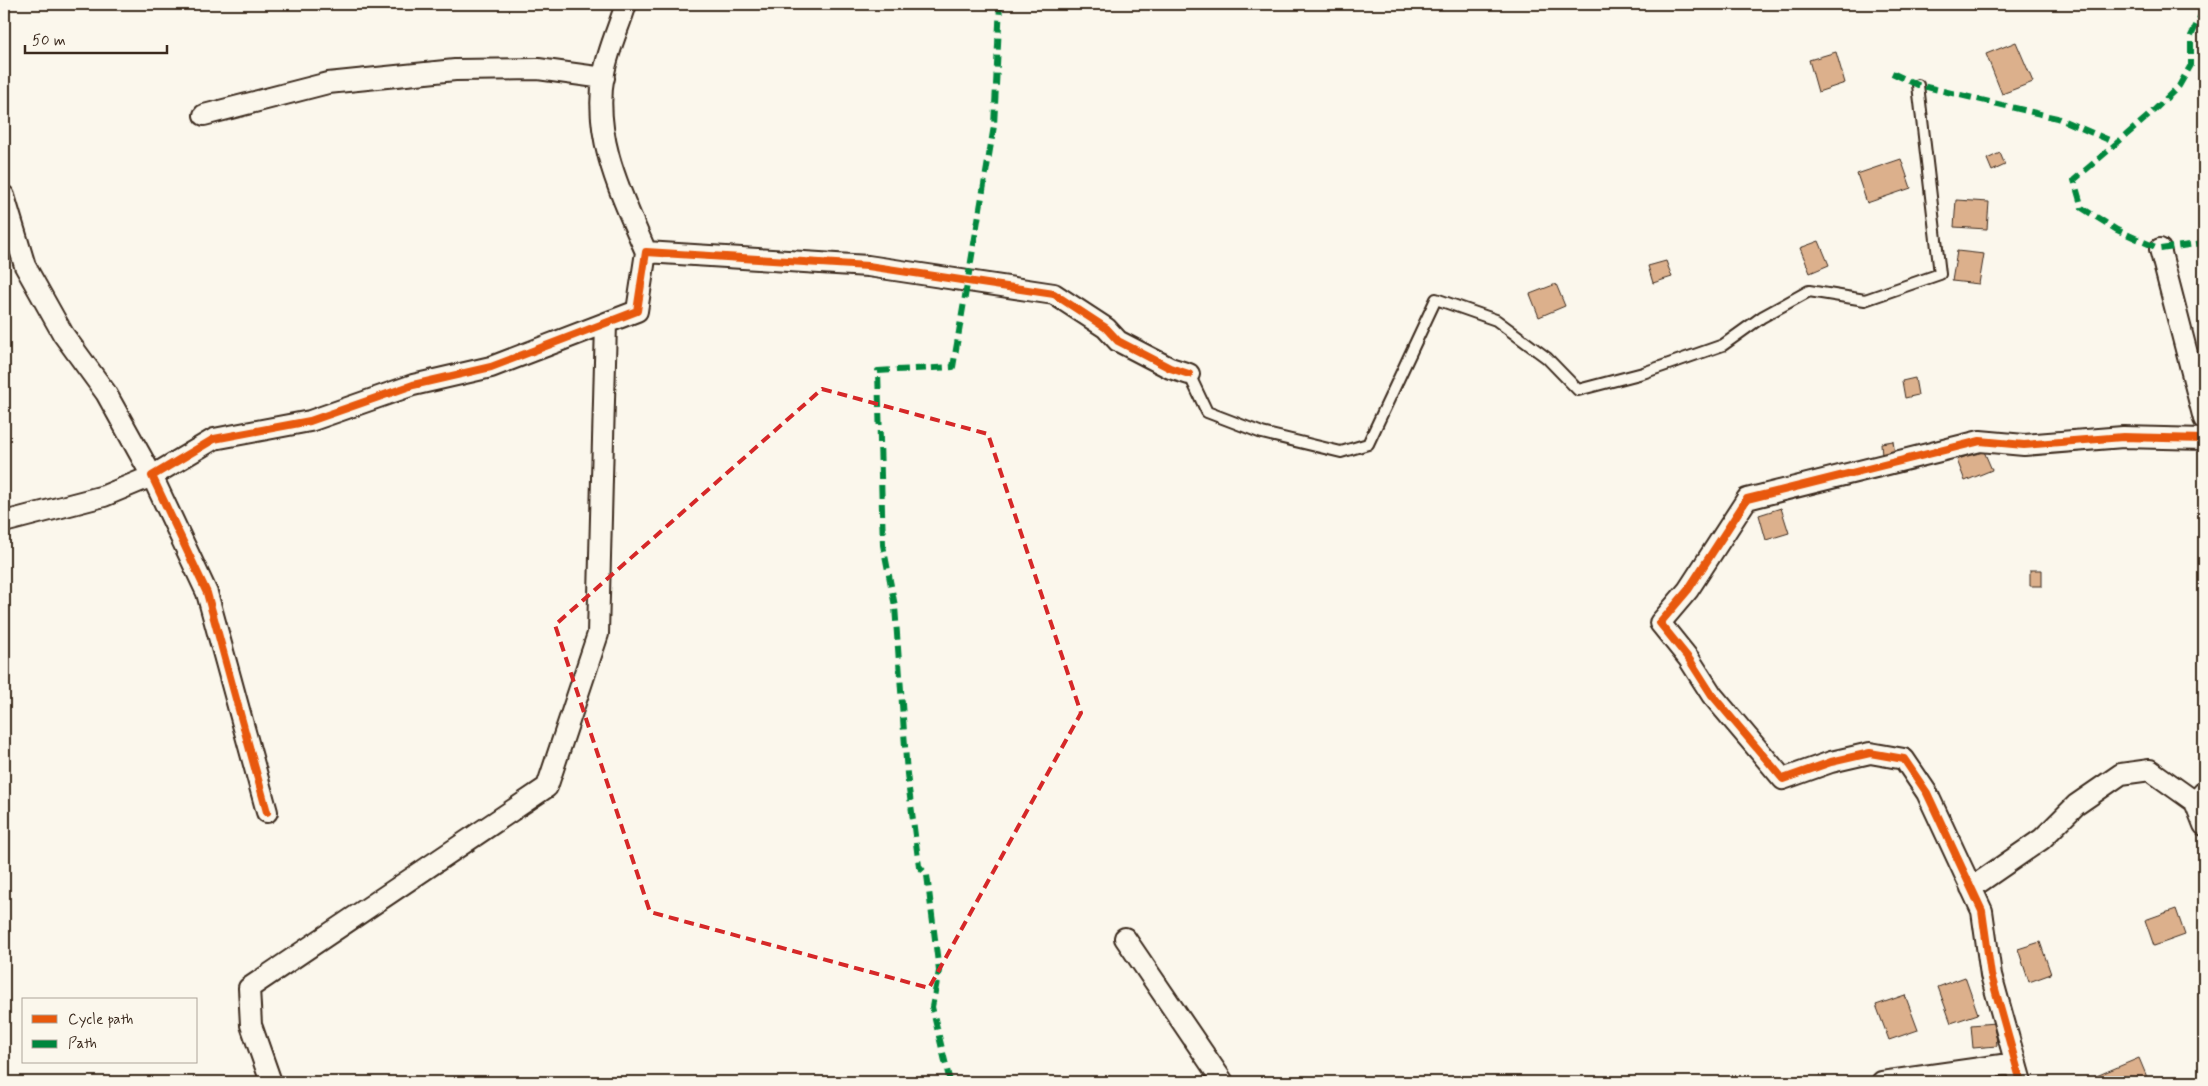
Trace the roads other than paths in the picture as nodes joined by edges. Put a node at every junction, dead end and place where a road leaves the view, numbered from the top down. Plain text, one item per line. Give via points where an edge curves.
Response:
1 (626, 4) edge
2 (604, 78) junction
3 (1918, 85) dead end
4 (204, 114) dead end
5 (4, 196) edge
6 (2160, 249) dead end
7 (646, 252) junction
8 (606, 323) junction
9 (1189, 374) joint
10 (2204, 419) edge
11 (2204, 439) edge
12 (152, 476) junction
13 (4, 522) edge
14 (2200, 797) edge
15 (267, 812) dead end
16 (2204, 825) edge
17 (1971, 888) junction
18 (1125, 938) dead end
19 (2018, 1073) edge
20 (271, 1082) edge
21 (1223, 1082) edge
22 (1882, 1082) edge

1 - 2 street
2 - 4 street via 538,69 454,70 328,83
2 - 7 street via 600,123 617,186
3 - 9 lane via 1940,274 1865,300 1809,291 1762,317 1723,345 1643,373 1578,390 1547,358 1496,320 1436,300 1368,444 1341,452 1262,433 1207,412
5 - 12 street via 25,266 63,334 106,393
6 - 10 street
7 - 8 street via 637,311
7 - 9 street via 868,266 1054,294 1106,328 1118,341 1170,368
8 - 12 street via 491,367 413,385 310,421 214,439
8 - 20 street via 598,634 547,787 249,988 251,1025
11 - 17 street via 2124,438 2024,445 1980,441 1747,499 1688,590 1660,623 1712,695 1783,779 1831,762 1870,753 1904,759 1927,793
12 - 13 street via 104,496
12 - 15 street via 207,593
14 - 16 street
14 - 17 street via 2150,770 2121,774 2076,805 2042,839
17 - 19 street via 1982,911 1991,975
18 - 21 street
19 - 22 street

